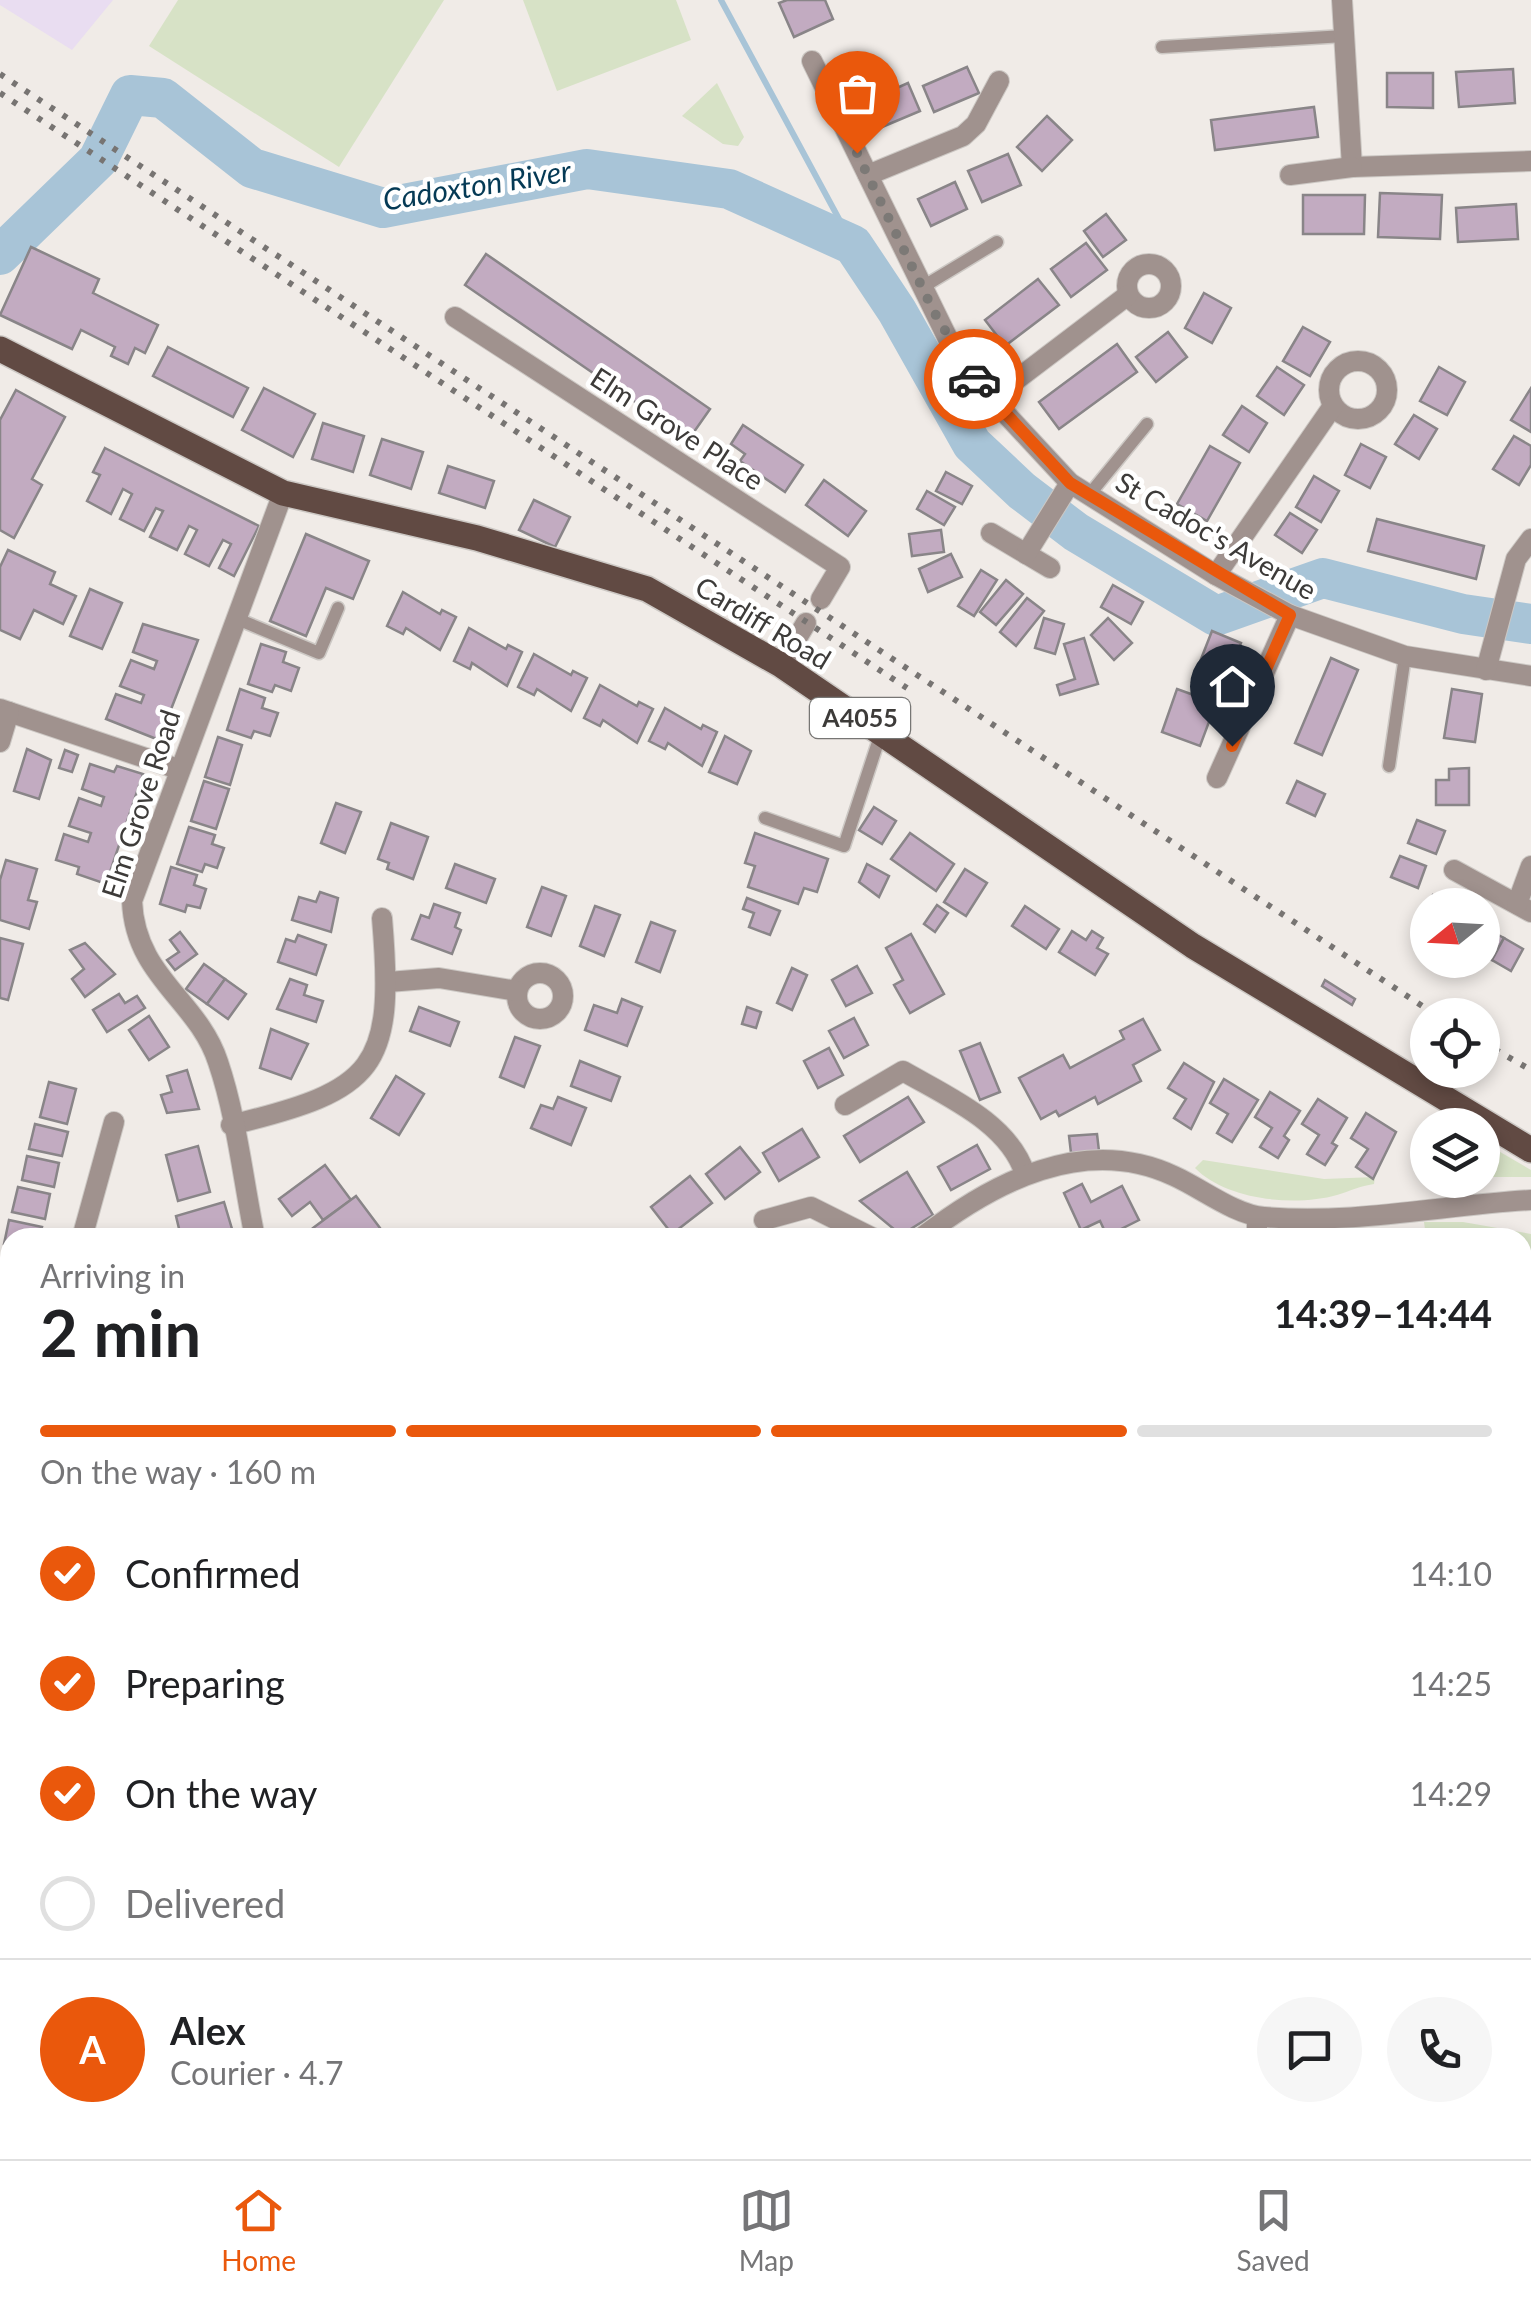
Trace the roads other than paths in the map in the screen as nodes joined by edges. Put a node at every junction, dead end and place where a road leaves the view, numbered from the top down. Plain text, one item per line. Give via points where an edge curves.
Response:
1 (1342, 0) edge
2 (1344, 36) junction
3 (1162, 47) dead end
4 (812, 61) dead end
5 (999, 81) dead end
6 (1531, 161) edge
7 (1352, 167) junction
8 (868, 174) junction
9 (1290, 174) dead end
10 (997, 242) dead end
11 (921, 288) junction
12 (1128, 295) dead end
13 (455, 317) dead end
14 (0, 349) edge
15 (991, 400) junction
16 (1333, 406) dead end
17 (1147, 424) dead end
18 (1070, 483) junction
19 (284, 493) junction
20 (1089, 495) junction
21 (990, 534) dead end
22 (1531, 540) edge
23 (1026, 554) junction
24 (1050, 568) dead end
25 (1216, 575) junction
26 (820, 599) dead end
27 (338, 608) dead end
28 (1290, 615) junction
29 (235, 618) junction
30 (806, 623) dead end
31 (1405, 656) junction
32 (781, 665) junction
33 (1486, 670) junction
34 (1531, 676) edge
35 (4, 711) edge
36 (882, 733) junction
37 (0, 742) edge
38 (1389, 766) dead end
39 (178, 769) junction
40 (1217, 778) dead end
41 (765, 818) dead end
42 (1531, 866) edge
43 (1454, 870) dead end
44 (1524, 908) edge
45 (382, 918) dead end
46 (388, 982) junction
47 (517, 991) dead end
48 (845, 1105) dead end
49 (114, 1122) dead end
50 (231, 1124) junction
51 (1531, 1150) edge
52 (1026, 1174) junction
53 (1531, 1200) edge
54 (764, 1220) dead end
55 (1258, 1227) edge
56 (85, 1228) edge
57 (254, 1228) edge
58 (852, 1228) edge
59 (935, 1228) edge

1 - 2 street
2 - 3 lane
2 - 7 street
4 - 8 street, St Cadoc's Avenue
5 - 8 street via 963,136
6 - 7 street
7 - 9 street
8 - 11 street, St Cadoc's Avenue
10 - 11 lane
11 - 15 street, St Cadoc's Avenue
12 - 15 street
13 - 26 street, Elm Grove Place via 840,568
14 - 19 main road, Cardiff Road / A4055
15 - 18 street, St Cadoc's Avenue
16 - 25 street
17 - 20 lane
18 - 20 street, St Cadoc's Avenue
18 - 23 street
19 - 29 street, Elm Grove Road
19 - 32 main road, Cardiff Road / A4055 via 477,538 646,589
20 - 25 street, St Cadoc's Avenue
21 - 23 street
22 - 33 street via 1516,558
23 - 24 street
25 - 28 street, St Cadoc's Avenue
27 - 29 lane via 320,653
28 - 31 street, St Cadoc's Avenue
28 - 40 street
29 - 39 street, Elm Grove Road
30 - 32 street
31 - 33 street, St Cadoc's Avenue
31 - 38 lane
32 - 36 main road, Cardiff Road / A4055
33 - 34 street, St Cadoc's Avenue
35 - 37 street
35 - 39 street
36 - 41 lane via 844,846
36 - 51 main road, Cardiff Road / A4055 via 1193,946
39 - 50 street, Elm Grove Road via 132,901 134,930 151,966 218,1059
42 - 44 street
43 - 44 street
45 - 46 street
46 - 47 street via 439,978
46 - 50 street via 372,1059 340,1092
48 - 52 street via 903,1071 974,1113 1018,1150
49 - 56 street
50 - 57 street, Elm Grove Road
52 - 55 street via 1054,1164 1138,1163
52 - 59 street
53 - 55 street
54 - 58 street via 811,1207

